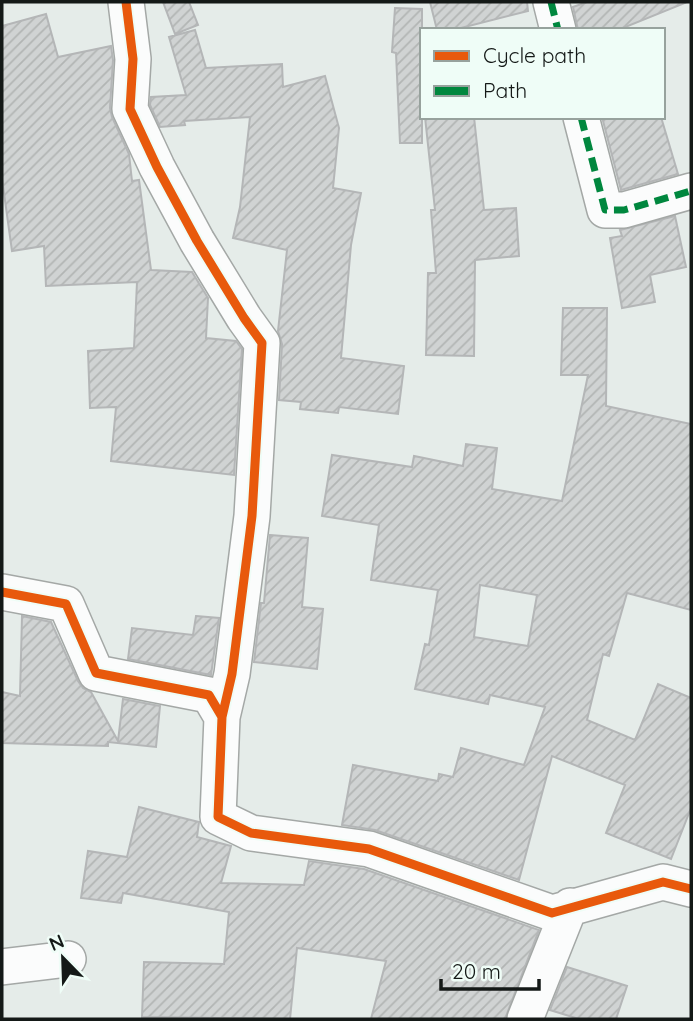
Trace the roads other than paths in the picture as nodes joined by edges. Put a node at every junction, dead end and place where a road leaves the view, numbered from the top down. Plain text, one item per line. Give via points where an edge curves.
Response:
1 (126, 2) edge
2 (551, 2) edge
3 (558, 28) edge
4 (582, 119) edge
5 (691, 191) edge
6 (2, 592) edge
7 (222, 717) junction
8 (689, 881) edge
9 (570, 906) junction
10 (68, 959) dead end
11 (2, 967) edge
12 (526, 1019) edge

1 - 7 street via 133,59 130,109 197,241 262,343 252,516 232,674
2 - 3 street
4 - 5 street via 605,210
6 - 7 street via 66,604 96,673 209,695
7 - 9 street via 218,817 251,833 369,849 552,913
8 - 9 street via 663,882
9 - 12 street
10 - 11 street

